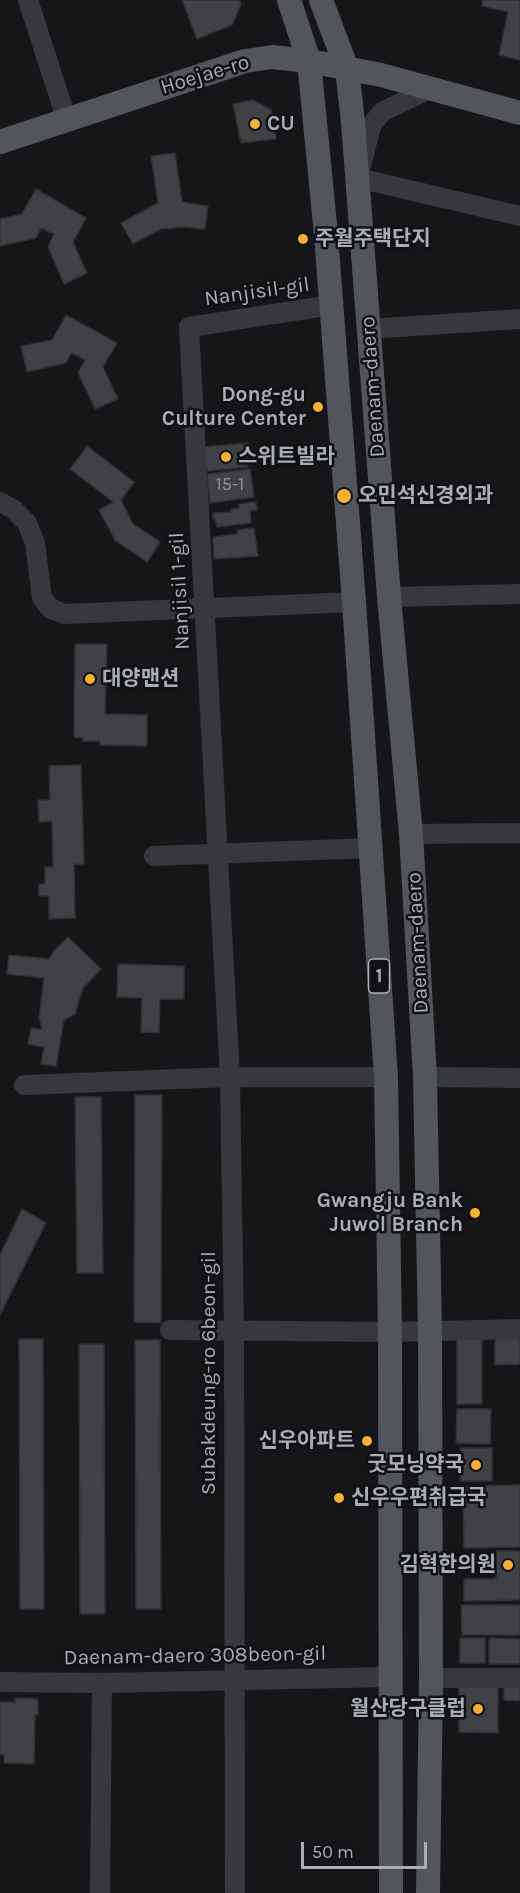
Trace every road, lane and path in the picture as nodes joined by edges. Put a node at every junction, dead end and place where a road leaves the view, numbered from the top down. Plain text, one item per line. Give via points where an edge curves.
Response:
1 (28, 0) edge
2 (289, 0) edge
3 (321, 0) edge
4 (309, 61) junction
5 (347, 69) junction
6 (429, 89) junction
7 (520, 113) edge
8 (68, 121) junction
9 (0, 142) edge
10 (358, 178) junction
11 (520, 216) edge
12 (332, 305) junction
13 (520, 319) edge
14 (189, 327) joint
15 (368, 329) junction
16 (0, 502) edge
17 (520, 594) edge
18 (389, 597) junction
19 (354, 602) junction
20 (205, 610) junction
21 (520, 833) edge
22 (411, 834) junction
23 (371, 848) junction
24 (218, 854) junction
25 (153, 856) dead end
26 (230, 1077) junction
27 (386, 1077) junction
28 (425, 1077) junction
29 (520, 1078) edge
30 (24, 1085) dead end
31 (520, 1329) edge
32 (170, 1330) dead end
33 (234, 1331) junction
34 (430, 1331) junction
35 (390, 1332) junction
36 (390, 1677) junction
37 (431, 1678) junction
38 (520, 1678) edge
39 (233, 1681) junction
40 (0, 1682) edge
41 (102, 1683) junction
42 (100, 1893) edge
43 (235, 1893) edge
44 (391, 1893) edge
45 (428, 1893) edge

1 - 8 street
2 - 4 main road, Daenam-daero / 1
3 - 5 main road, Daenam-daero / 1
4 - 5 main road, Hoejae-ro
4 - 8 main road, Hoejae-ro via 272,57 245,61
4 - 12 main road, Daenam-daero / 1
5 - 6 main road, Hoejae-ro
5 - 10 main road, Daenam-daero / 1
6 - 7 main road, Hoejae-ro
6 - 10 street via 382,112 371,126
8 - 9 main road, Hoejae-ro
10 - 11 street
10 - 15 main road, Daenam-daero / 1
12 - 14 street, Nanjisil-gil
12 - 19 main road, Daenam-daero / 1
13 - 15 street
14 - 20 street, Nanjisil 1-gil
15 - 18 main road, Daenam-daero / 1
16 - 20 street via 27,523 35,543 39,587 50,608 64,614
17 - 18 street
18 - 22 main road, Daenam-daero / 1
19 - 20 street
19 - 23 main road, Daenam-daero / 1
20 - 24 street, Nanjisil 1-gil
21 - 22 street
22 - 28 main road, Daenam-daero / 1
23 - 24 street
23 - 27 main road, Daenam-daero / 1
24 - 25 street
24 - 26 street, Subakdeung-ro 6beon-gil
26 - 27 street
26 - 30 street
26 - 33 street, Subakdeung-ro 6beon-gil
27 - 35 main road, Daenam-daero / 1
28 - 29 street
28 - 34 main road, Daenam-daero / 1
31 - 34 street
32 - 33 street
33 - 35 street
33 - 39 street, Subakdeung-ro 6beon-gil
34 - 35 street
34 - 37 main road, Daenam-daero / 1
35 - 36 main road, Daenam-daero / 1
36 - 39 street, Daenam-daero 308beon-gil
36 - 44 main road, Daenam-daero / 1
37 - 38 street
37 - 45 main road, Daenam-daero / 1
39 - 41 street, Daenam-daero 308beon-gil
39 - 43 street, Subakdeung-ro 6beon-gil
40 - 41 street, Daenam-daero 308beon-gil
41 - 42 street

